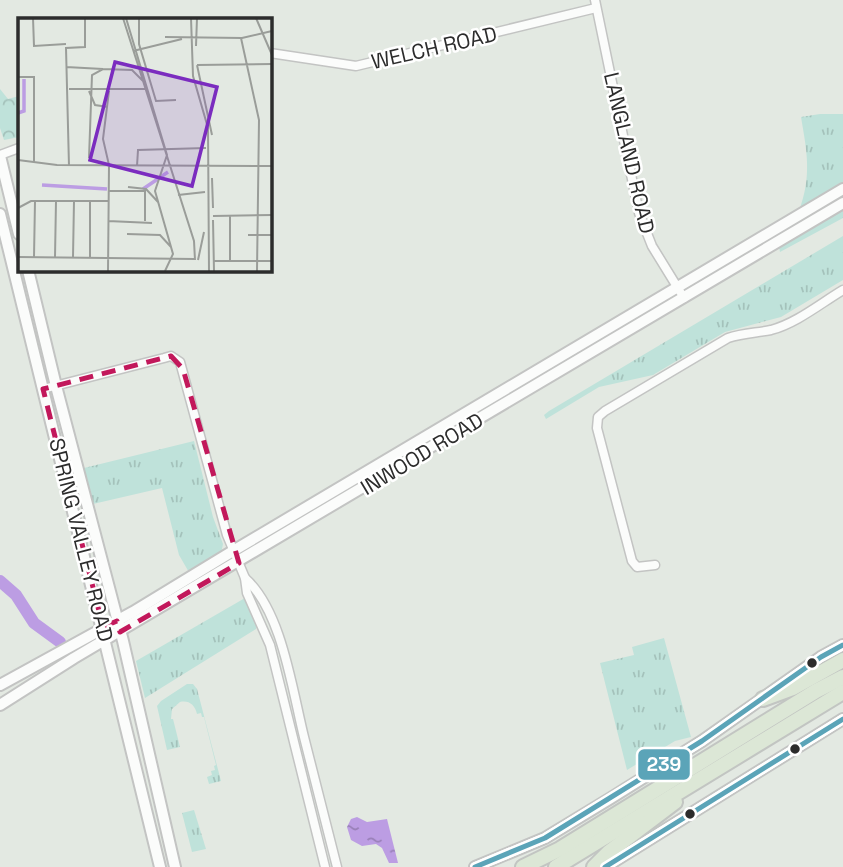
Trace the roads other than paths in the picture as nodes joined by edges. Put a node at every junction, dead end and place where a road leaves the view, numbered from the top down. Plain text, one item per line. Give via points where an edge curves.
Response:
1 (596, 4) edge
2 (271, 53) edge
3 (18, 148) edge
4 (0, 155) edge
5 (843, 189) edge
6 (843, 203) edge
7 (0, 214) edge
8 (18, 230) edge
9 (28, 271) edge
10 (843, 290) edge
11 (681, 293) junction
12 (551, 363) junction
13 (557, 373) junction
14 (56, 386) junction
15 (43, 389) junction
16 (379, 465) junction
17 (79, 473) junction
18 (386, 475) junction
19 (65, 476) junction
20 (233, 551) junction
21 (239, 563) junction
22 (656, 565) dead end
23 (245, 578) junction
24 (119, 626) junction
25 (103, 627) junction
26 (106, 640) junction
27 (843, 645) edge
28 (843, 660) edge
29 (843, 677) edge
30 (0, 685) edge
31 (118, 691) junction
32 (843, 692) edge
33 (763, 699) junction
34 (0, 705) edge
35 (136, 706) junction
36 (843, 719) edge
37 (125, 720) junction
38 (148, 755) junction
39 (709, 772) junction
40 (160, 867) edge
41 (175, 867) edge
42 (325, 867) edge
43 (337, 867) edge
44 (475, 867) edge
45 (523, 867) edge
46 (556, 867) edge
47 (594, 867) edge
48 (605, 867) edge

1 - 2 street, WELCH ROAD via 356,65
1 - 11 street, LANGLAND ROAD via 639,213 652,246
3 - 4 street
4 - 8 main road
5 - 11 main road, INWOOD ROAD
6 - 11 main road, INWOOD ROAD
7 - 15 main road, SPRING VALLEY ROAD
9 - 14 main road, SPRING VALLEY ROAD
10 - 22 street via 787,324 728,338 598,418 632,561 637,567
11 - 12 main road, INWOOD ROAD
11 - 13 main road, INWOOD ROAD
12 - 13 main road
12 - 16 main road, INWOOD ROAD
13 - 18 main road, INWOOD ROAD
14 - 15 street
14 - 17 main road, SPRING VALLEY ROAD
14 - 20 street via 177,358
15 - 19 main road, SPRING VALLEY ROAD
16 - 18 main road
16 - 20 main road, INWOOD ROAD
17 - 19 main road
17 - 24 main road, SPRING VALLEY ROAD
18 - 21 main road, INWOOD ROAD
19 - 25 main road, SPRING VALLEY ROAD
20 - 21 street
20 - 24 main road, INWOOD ROAD
21 - 23 street
21 - 24 main road, INWOOD ROAD
23 - 42 street via 270,645
23 - 43 street via 257,588 279,638
24 - 25 main road, INWOOD ROAD
24 - 26 main road, INWOOD ROAD
24 - 35 main road, SPRING VALLEY ROAD
25 - 26 main road, SPRING VALLEY ROAD
25 - 30 main road, INWOOD ROAD
26 - 31 main road, SPRING VALLEY ROAD
26 - 34 main road, INWOOD ROAD
27 - 33 main road
28 - 33 highway
29 - 45 highway
31 - 35 main road via 128,705
31 - 37 main road, SPRING VALLEY ROAD
32 - 39 highway
33 - 44 main road via 545,838
35 - 38 main road, SPRING VALLEY ROAD
36 - 48 main road
37 - 38 main road via 134,724
37 - 40 main road, SPRING VALLEY ROAD
38 - 41 main road, SPRING VALLEY ROAD
39 - 46 highway
39 - 47 highway

